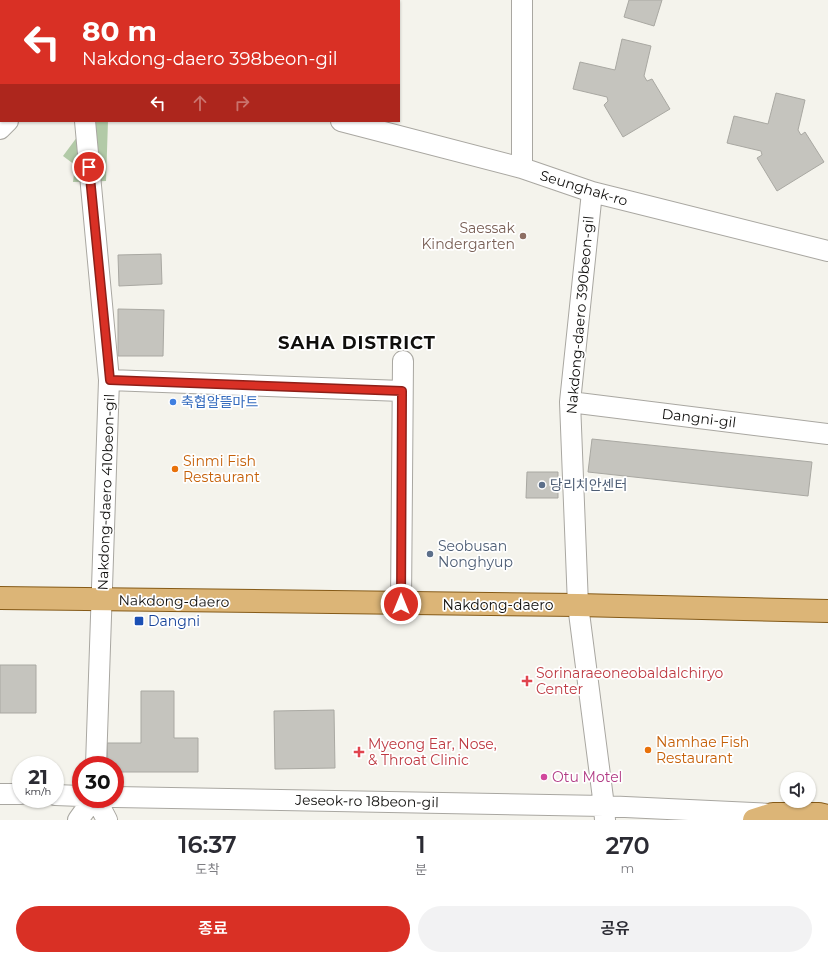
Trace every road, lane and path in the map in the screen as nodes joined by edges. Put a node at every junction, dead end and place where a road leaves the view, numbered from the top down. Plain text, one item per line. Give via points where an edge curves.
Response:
1 (522, 0) edge
2 (85, 122) edge
3 (345, 122) edge
4 (522, 168) junction
5 (592, 192) junction
6 (828, 251) edge
7 (403, 362) dead end
8 (110, 380) junction
9 (402, 391) junction
10 (570, 402) junction
11 (828, 434) edge
12 (0, 598) edge
13 (103, 600) junction
14 (401, 604) junction
15 (578, 605) junction
16 (828, 611) edge
17 (96, 756) edge
18 (0, 794) edge
19 (12, 794) edge
20 (124, 797) edge
21 (88, 808) edge
22 (100, 808) edge
23 (604, 813) edge
24 (828, 816) edge
25 (764, 817) edge
26 (78, 820) edge
27 (107, 820) edge

1 - 4 street
2 - 8 street, Nakdong-daero 410beon-gil
3 - 4 street, Seunghak-ro
4 - 5 street, Seunghak-ro
5 - 6 street, Seunghak-ro
5 - 10 street, Nakdong-daero 390beon-gil
7 - 9 street
8 - 9 street
8 - 13 street, Nakdong-daero 410beon-gil
9 - 14 street
10 - 11 street, Dangni-gil
10 - 15 street, Nakdong-daero 390beon-gil
12 - 13 main road, Nakdong-daero
13 - 14 main road, Nakdong-daero
13 - 17 street, Nakdong-daero 410beon-gil
14 - 15 main road, Nakdong-daero
15 - 16 main road, Nakdong-daero
15 - 23 street, Nakdong-daero 390beon-gil
18 - 19 street
20 - 23 street, Jeseok-ro 18beon-gil
21 - 26 street
22 - 27 street
23 - 25 street, Jeseok-ro 18beon-gil
24 - 25 main road via 819,814

